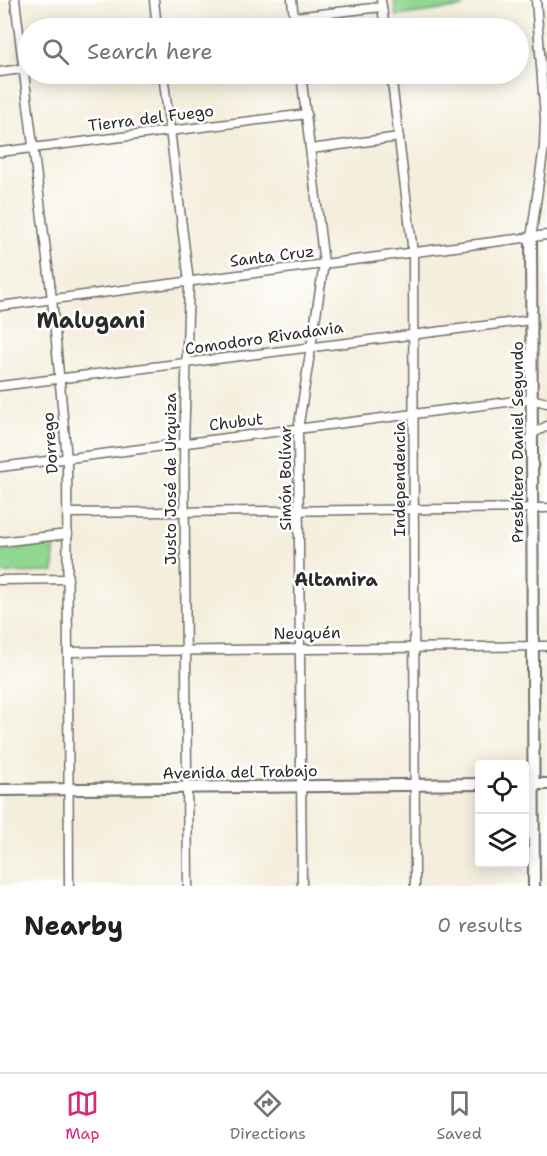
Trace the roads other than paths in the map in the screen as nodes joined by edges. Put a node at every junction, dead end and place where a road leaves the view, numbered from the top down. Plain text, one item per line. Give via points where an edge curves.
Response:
1 (15, 0) edge
2 (154, 0) edge
3 (292, 0) edge
4 (536, 0) edge
5 (382, 3) edge
6 (294, 17) joint
7 (157, 18) edge
8 (384, 18) edge
9 (18, 19) edge
10 (18, 69) edge
11 (0, 72) edge
12 (27, 84) edge
13 (164, 84) edge
14 (302, 84) edge
15 (392, 84) edge
16 (306, 114) junction
17 (170, 130) junction
18 (399, 137) junction
19 (33, 148) junction
20 (311, 148) junction
21 (0, 152) edge
22 (547, 235) edge
23 (531, 239) junction
24 (413, 253) junction
25 (324, 264) junction
26 (189, 282) junction
27 (52, 299) junction
28 (0, 306) edge
29 (531, 320) junction
30 (414, 333) junction
31 (311, 345) junction
32 (186, 364) junction
33 (60, 378) junction
34 (0, 386) edge
35 (531, 399) junction
36 (547, 403) edge
37 (415, 414) junction
38 (547, 426) edge
39 (298, 430) junction
40 (532, 434) junction
41 (184, 444) junction
42 (67, 459) junction
43 (0, 467) edge
44 (532, 508) junction
45 (547, 508) edge
46 (299, 510) junction
47 (413, 510) junction
48 (184, 512) junction
49 (68, 513) junction
50 (68, 534) junction
51 (0, 542) edge
52 (68, 579) junction
53 (0, 580) edge
54 (415, 646) junction
55 (532, 646) junction
56 (547, 646) edge
57 (300, 648) junction
58 (186, 650) junction
59 (68, 652) junction
60 (415, 784) junction
61 (475, 784) edge
62 (529, 784) edge
63 (547, 784) edge
64 (300, 787) junction
65 (186, 788) junction
66 (68, 789) junction
67 (0, 790) edge
68 (69, 886) edge
69 (188, 886) edge
70 (302, 886) edge
71 (415, 886) edge
72 (534, 886) edge

1 - 9 street, Dorrego
2 - 7 street
3 - 6 street
4 - 23 street, Presbítero Daniel Segundo via 545,119
5 - 6 street
5 - 8 street
10 - 11 street
12 - 19 street, Dorrego
13 - 17 street, Justo José de Urquiza
14 - 16 street, Simón Bolívar
15 - 18 street, Independencia
16 - 17 street, Tierra del Fuego
16 - 20 street, Simón Bolívar
17 - 19 street, Tierra del Fuego
17 - 26 street, Justo José de Urquiza
18 - 20 street
18 - 24 street, Independencia
19 - 21 street, Tierra del Fuego
19 - 27 street, Dorrego
20 - 25 street, Simón Bolívar
22 - 23 street, Santa Cruz
23 - 24 street, Santa Cruz
23 - 29 main road, Presbítero Daniel Segundo
24 - 25 street, Santa Cruz
24 - 30 street, Independencia
25 - 26 street, Santa Cruz
25 - 31 street, Simón Bolívar
26 - 27 street, Santa Cruz
26 - 32 street, Justo José de Urquiza
27 - 28 street, Santa Cruz
27 - 33 street, Dorrego
29 - 30 street, Comodoro Rivadavia
29 - 35 main road, Presbítero Daniel Segundo
30 - 31 street, Comodoro Rivadavia
30 - 37 street, Independencia
31 - 32 street, Comodoro Rivadavia
31 - 39 street, Simón Bolívar
32 - 33 street, Comodoro Rivadavia
32 - 41 street, Justo José de Urquiza
33 - 34 street, Comodoro Rivadavia
33 - 42 street, Dorrego
35 - 36 street, Chubut
35 - 37 street, Chubut
35 - 40 main road, Presbítero Daniel Segundo
37 - 39 street, Chubut
37 - 47 street, Independencia
38 - 40 street
39 - 41 street, Chubut
39 - 46 street, Simón Bolívar
40 - 44 main road, Presbítero Daniel Segundo
41 - 42 street, Chubut
41 - 48 street, Justo José de Urquiza
42 - 43 street, Chubut
42 - 49 street, Dorrego
44 - 45 street
44 - 47 street
44 - 55 main road, Presbítero Daniel Segundo
46 - 47 street
46 - 48 street
46 - 57 street, Simón Bolívar
47 - 54 street, Independencia
48 - 49 street
48 - 58 street, Justo José de Urquiza
49 - 50 street, Dorrego
50 - 51 street
50 - 52 street, Dorrego
52 - 53 street
52 - 59 street, Dorrego
54 - 55 street, Neuquén
54 - 57 street, Neuquén
54 - 60 street, Independencia
55 - 56 street, Neuquén
55 - 62 main road, Presbítero Daniel Segundo
57 - 58 street, Neuquén
57 - 64 street, Simón Bolívar
58 - 59 street, Neuquén
58 - 65 street, Justo José de Urquiza
59 - 66 street, Dorrego
60 - 61 main road, Avenida del Trabajo
60 - 64 main road, Avenida del Trabajo
60 - 71 street, Independencia
62 - 63 main road
62 - 72 main road, Presbítero Daniel Segundo
64 - 65 main road, Avenida del Trabajo
64 - 70 street, Simón Bolívar
65 - 66 main road, Avenida del Trabajo
65 - 69 street, Justo José de Urquiza
66 - 67 main road, Avenida del Trabajo
66 - 68 street, Dorrego

